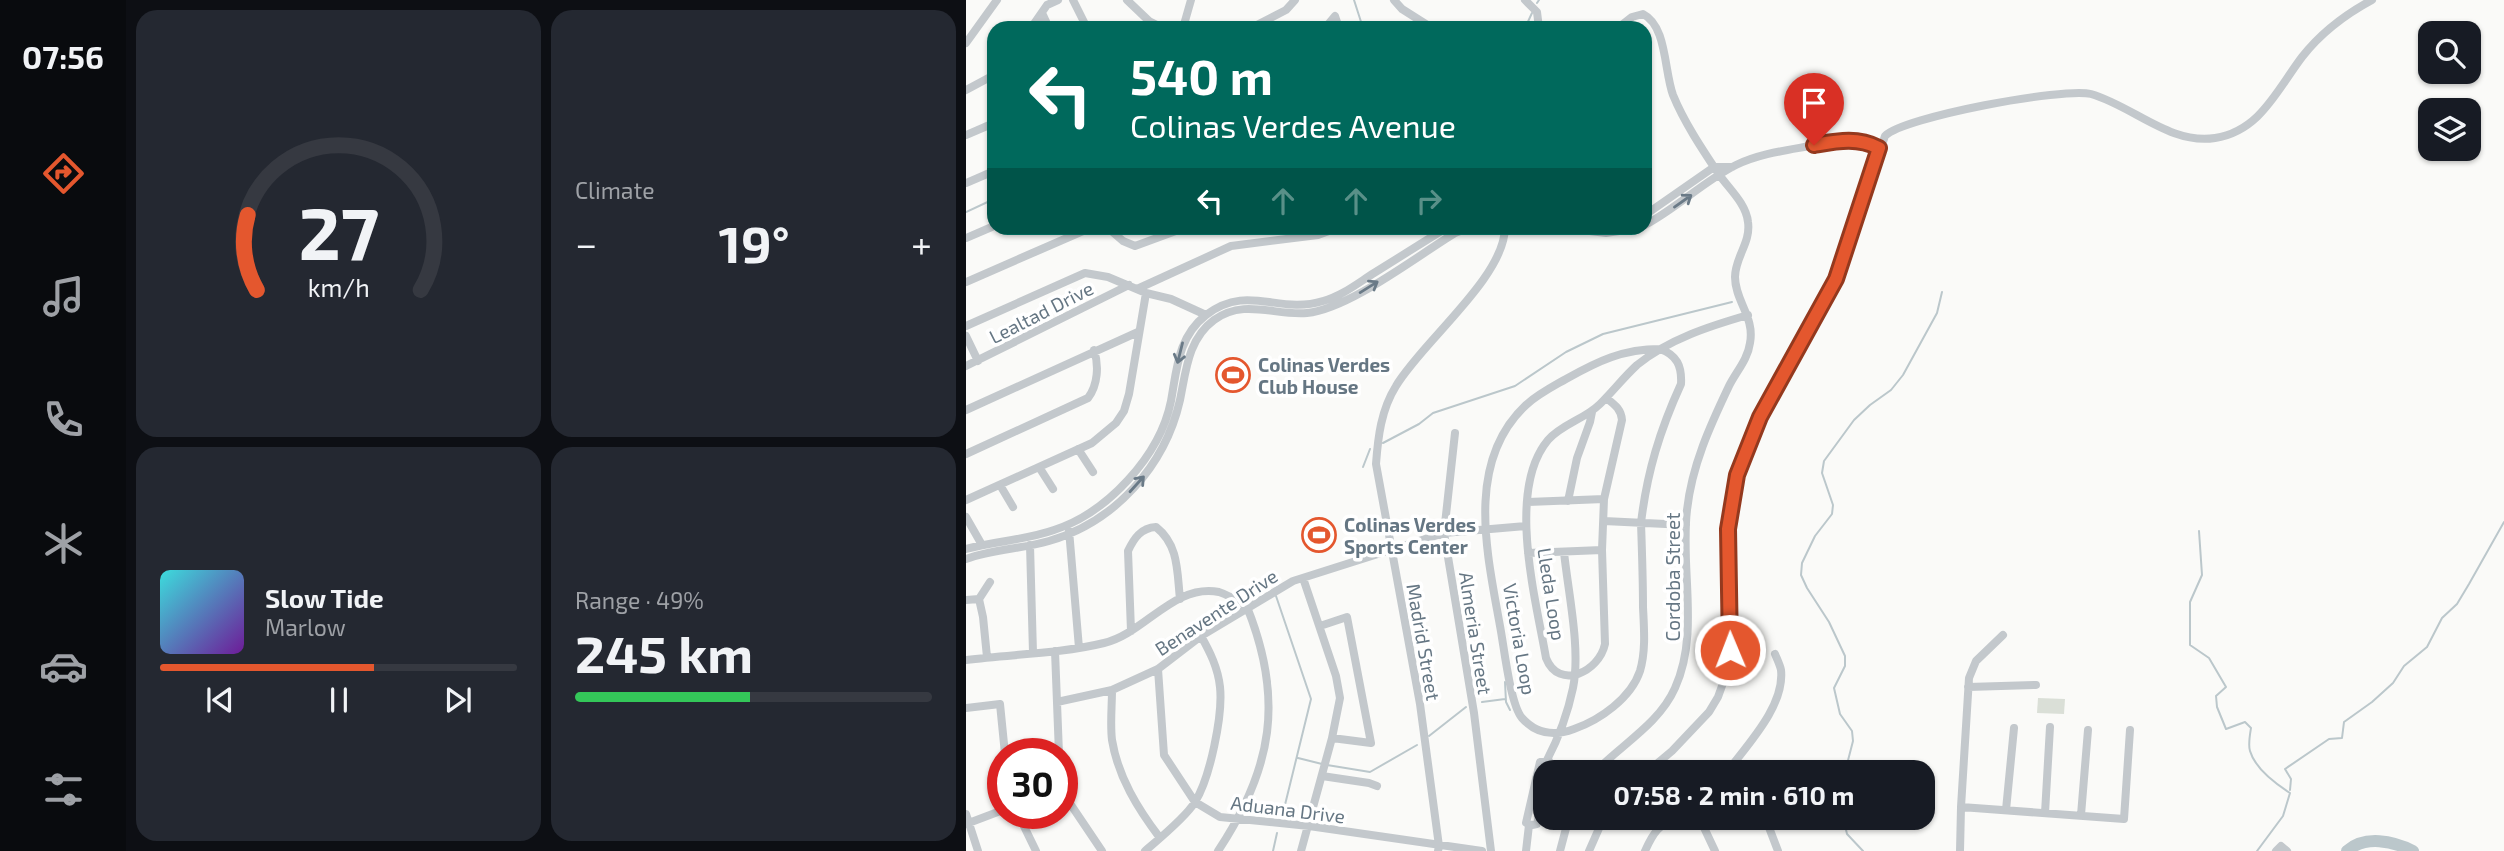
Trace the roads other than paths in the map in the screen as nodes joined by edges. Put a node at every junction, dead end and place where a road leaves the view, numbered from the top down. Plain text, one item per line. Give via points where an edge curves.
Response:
1 (997, 0) edge
2 (1058, 0) edge
3 (1073, 0) edge
4 (1128, 0) edge
5 (1191, 0) edge
6 (1295, 0) edge
7 (1394, 0) edge
8 (2372, 0) edge
9 (1042, 13) junction
10 (1036, 21) edge
11 (1046, 21) edge
12 (1084, 21) edge
13 (1149, 21) edge
14 (1185, 21) edge
15 (1265, 21) edge
16 (1421, 21) edge
17 (1627, 21) edge
18 (966, 43) edge
19 (987, 79) edge
20 (966, 90) edge
21 (987, 126) edge
22 (966, 135) edge
23 (1879, 148) junction
24 (1717, 171) junction
25 (987, 174) edge
26 (966, 183) edge
27 (1652, 211) edge
28 (1652, 220) edge
29 (987, 229) edge
30 (1074, 235) edge
31 (1116, 235) edge
32 (1165, 235) edge
33 (1318, 235) edge
34 (1435, 235) edge
35 (1452, 235) edge
36 (1504, 235) edge
37 (966, 238) edge
38 (966, 282) edge
39 (1133, 287) junction
40 (1146, 293) junction
41 (1206, 315) junction
42 (1748, 315) junction
43 (966, 326) edge
44 (1139, 332) junction
45 (966, 336) edge
46 (1660, 349) junction
47 (1094, 350) junction
48 (978, 361) junction
49 (966, 366) edge
50 (1605, 398) junction
51 (966, 410) edge
52 (1591, 412) junction
53 (1455, 433) dead end
54 (1078, 449) junction
55 (966, 454) edge
56 (1040, 467) junction
57 (1093, 472) dead end
58 (1000, 485) junction
59 (1054, 489) dead end
60 (1604, 499) junction
61 (966, 500) edge
62 (1568, 501) junction
63 (1528, 502) junction
64 (1013, 507) dead end
65 (966, 517) edge
66 (1604, 521) junction
67 (1641, 523) junction
68 (1686, 525) junction
69 (1526, 526) junction
70 (1485, 528) junction
71 (1069, 529) junction
72 (1444, 533) junction
73 (982, 545) junction
74 (1030, 545) junction
75 (1392, 548) junction
76 (966, 549) edge
77 (1602, 550) junction
78 (1564, 552) junction
79 (1528, 553) junction
80 (966, 559) edge
81 (1303, 578) junction
82 (990, 583) dead end
83 (979, 599) junction
84 (1180, 599) junction
85 (966, 600) edge
86 (1247, 607) junction
87 (1320, 626) junction
88 (1131, 631) junction
89 (2003, 635) dead end
90 (1201, 636) junction
91 (1079, 648) junction
92 (1055, 651) junction
93 (1033, 653) junction
94 (1775, 654) dead end
95 (987, 657) junction
96 (966, 660) edge
97 (1158, 669) junction
98 (1574, 676) junction
99 (2036, 685) dead end
100 (1968, 687) junction
101 (1112, 690) junction
102 (1057, 702) junction
103 (966, 708) edge
104 (2050, 727) dead end
105 (2014, 728) dead end
106 (2088, 730) dead end
107 (2130, 730) dead end
108 (1558, 735) junction
109 (1003, 738) edge
110 (1058, 738) edge
111 (1332, 738) junction
112 (1547, 760) edge
113 (1608, 760) edge
114 (1661, 760) edge
115 (1737, 760) edge
116 (1322, 776) junction
117 (1377, 786) dead end
118 (1533, 787) edge
119 (1195, 802) junction
120 (1961, 807) junction
121 (2006, 810) junction
122 (2045, 813) junction
123 (987, 815) edge
124 (2081, 815) junction
125 (1078, 816) edge
126 (1239, 819) junction
127 (967, 821) edge
128 (1309, 825) junction
129 (1529, 825) junction
130 (1533, 825) edge
131 (1025, 829) edge
132 (1566, 830) edge
133 (1598, 830) edge
134 (1656, 830) edge
135 (1705, 830) edge
136 (1770, 830) edge
137 (1160, 838) junction
138 (1438, 848) edge
139 (978, 851) edge
140 (1036, 851) edge
141 (1102, 851) edge
142 (1145, 851) edge
143 (1218, 851) edge
144 (1301, 851) edge
145 (1482, 851) edge
146 (1491, 851) edge
147 (1526, 851) edge
148 (1560, 851) edge
149 (1589, 851) edge
150 (1645, 851) edge
151 (1715, 851) edge
152 (1778, 851) edge
153 (1960, 851) edge

1 - 18 street
2 - 9 street
3 - 12 street
4 - 13 street
5 - 14 street
6 - 15 street
7 - 16 street
8 - 23 street via 2320,38 2270,105 2234,134 2213,139 2179,135 2098,96 2066,92 1917,120 1889,132
9 - 10 street
9 - 11 street
17 - 24 street, Cordoba Street via 1643,14 1652,18 1660,33 1674,97
19 - 20 street
21 - 22 street
23 - 24 street via 1861,141 1841,141 1765,155
23 - 114 street via 1836,279 1760,417 1737,475 1728,529 1727,672 1709,712
24 - 27 street
28 -> 24 street
24 - 42 street, Cordoba Street via 1742,204 1748,221 1748,239 1735,275
25 - 26 street
29 - 37 street
30 - 38 street
31 - 32 street via 1135,246
33 - 39 street, Lealtad Drive via 1231,246
34 - 41 street via 1331,299 1298,306 1244,299
71 -> 35 street via 1112,508 1147,472 1162,450 1177,412 1195,340 1215,319 1255,307 1288,313 1325,310 1356,296
36 - 75 street, Madrid Street via 1500,254 1398,383 1382,418 1376,464
39 - 40 street
39 - 43 street via 1085,273
39 - 48 street, Lealtad Drive
40 - 41 street
40 - 44 street
41 -> 71 street via 1182,343 1169,409 1138,468 1104,503
42 - 46 street
42 - 68 street, Cordoba Street via 1751,344 1701,449
44 - 47 street
44 - 54 street via 1124,411 1106,434
45 - 48 street
46 - 50 street, Lleda Loop
46 - 67 street via 1680,364 1681,384 1657,443
46 - 70 street, Victoria Loop via 1612,356 1541,393 1518,412 1491,460
47 - 51 street
47 - 55 street via 1096,377 1086,401
48 - 49 street, Lealtad Drive
50 - 52 street, Lleda Loop
50 - 60 street via 1622,413 1622,421
52 - 62 street
52 - 63 street, Lleda Loop via 1566,425 1537,456
53 - 72 street, Almeria Street
54 - 56 street
54 - 57 street
56 - 58 street
56 - 59 street
58 - 61 street
58 - 64 street
60 - 62 street
60 - 66 street
62 - 63 street
63 - 69 street, Lleda Loop
65 - 73 street
66 - 67 street
66 - 77 street
67 - 68 street
67 - 108 street via 1644,631 1640,671 1632,688 1600,717
68 - 113 street, Cordoba Street via 1688,644 1682,672 1659,714
69 - 70 street, Benavente Drive
69 - 79 street, Lleda Loop
70 - 72 street, Benavente Drive
70 - 108 street, Victoria Loop via 1517,709 1529,724
71 - 73 street
71 - 74 street
71 - 91 street
72 - 75 street, Benavente Drive
72 - 146 street, Almeria Street
73 - 76 street
74 - 80 street
74 - 93 street
75 - 81 street, Benavente Drive
75 - 138 street, Madrid Street via 1420,704
77 - 78 street
77 - 98 street via 1604,649 1591,667
78 - 79 street
78 - 98 street
79 - 98 street, Lleda Loop via 1546,658 1558,674
81 - 86 street, Benavente Drive
81 - 87 street
82 - 83 street
83 - 85 street
83 - 95 street
84 - 86 street via 1193,593 1220,593
84 - 88 street
84 - 88 street via 1171,544 1156,527 1148,528 1132,541 1128,551
86 - 90 street, Benavente Drive
86 - 126 street via 1266,666 1270,704 1266,743
87 - 111 street via 1340,698
87 - 111 street via 1348,617 1371,743
88 - 91 street via 1108,643
89 - 100 street via 1976,661
90 - 97 street, Benavente Drive
90 - 119 street via 1220,688 1211,761
91 - 92 street
92 - 93 street
92 - 102 street
93 - 95 street
94 - 115 street via 1781,669 1774,702
95 - 96 street
97 - 101 street, Benavente Drive
97 - 119 street, Aduana Drive via 1164,755
98 - 108 street
99 - 100 street
100 - 120 street
101 - 102 street, Benavente Drive
101 - 137 street via 1112,739 1122,775 1139,810
102 - 110 street
103 - 109 street via 1000,704
104 - 122 street
105 - 121 street
106 - 124 street
107 - 124 street via 2124,819
108 - 112 street
111 - 116 street
116 - 117 street
116 - 128 street
118 - 129 street via 1524,821
119 - 126 street, Aduana Drive via 1220,817
119 - 137 street
120 - 121 street
120 - 153 street
121 - 122 street
122 - 124 street
123 - 127 street
125 - 141 street
126 - 128 street, Aduana Drive
126 - 143 street
127 - 139 street
128 - 138 street, Aduana Drive
128 - 144 street
129 - 130 street
129 - 147 street
131 - 140 street
132 - 148 street
133 - 149 street
134 - 150 street
135 - 151 street
136 - 152 street
137 - 142 street
138 - 145 street, Aduana Drive

